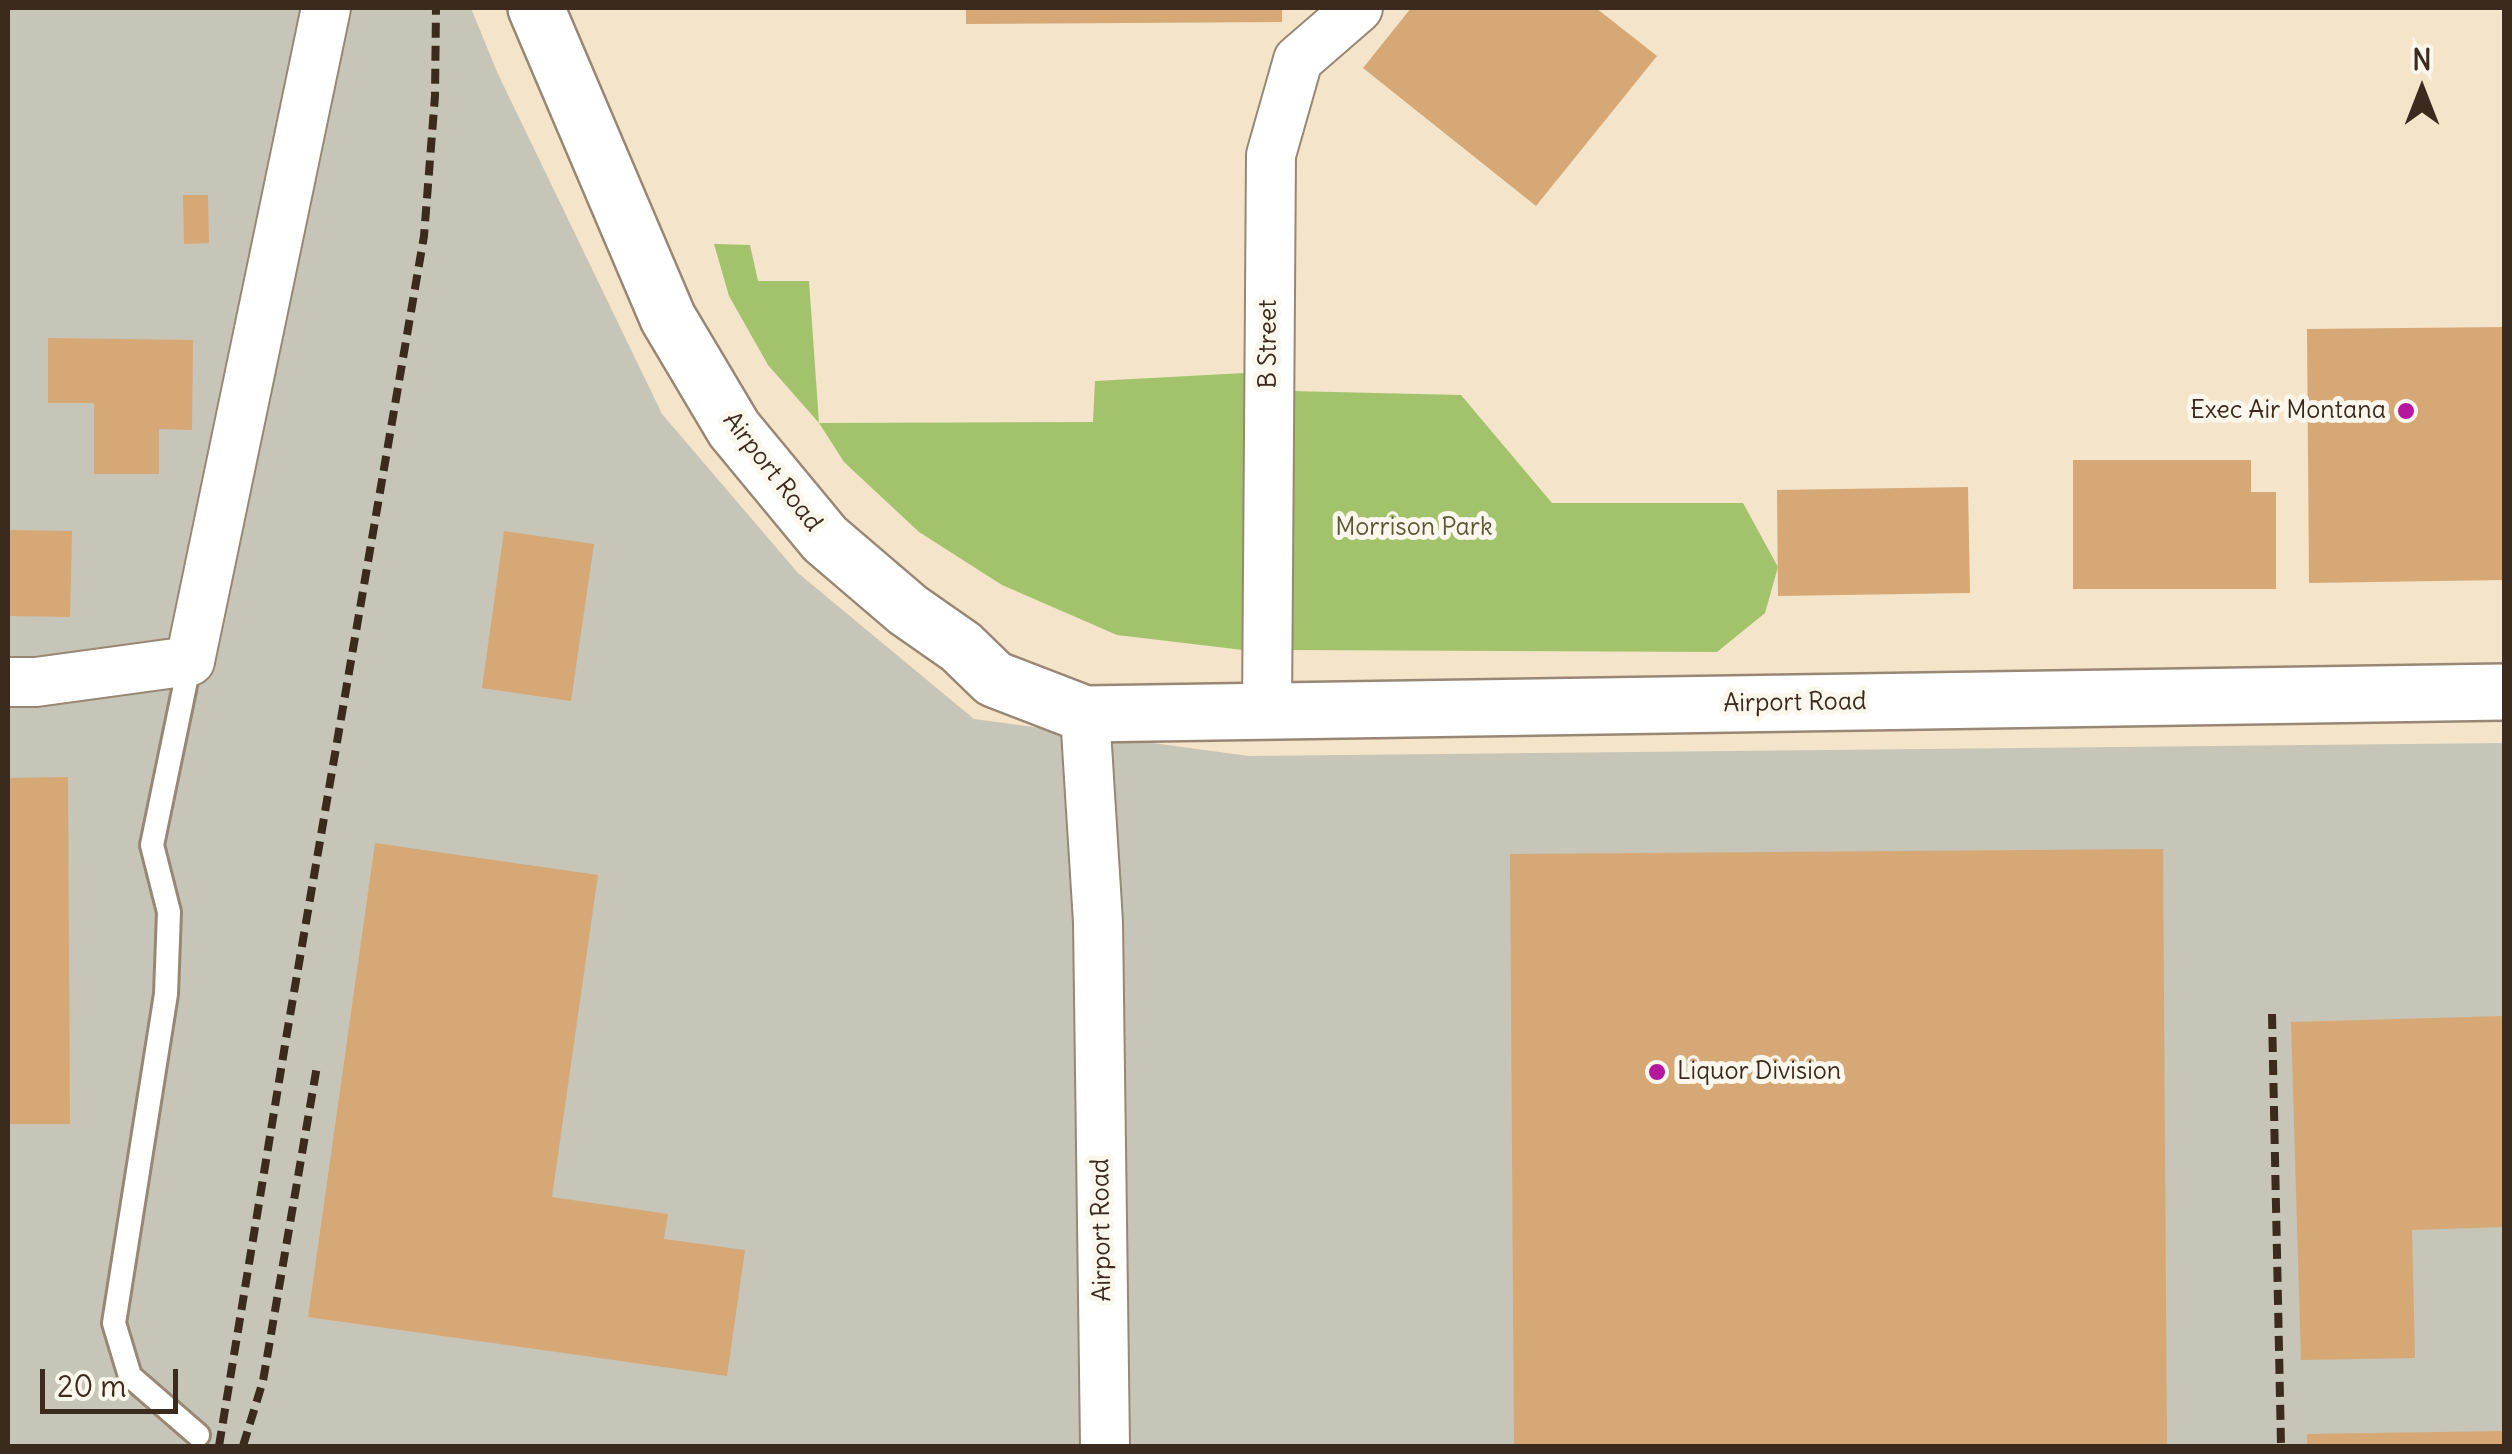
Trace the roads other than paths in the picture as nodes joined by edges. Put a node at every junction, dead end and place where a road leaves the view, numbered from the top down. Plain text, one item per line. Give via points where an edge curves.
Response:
1 (326, 8) edge
2 (536, 8) edge
3 (1358, 8) edge
4 (190, 661) junction
5 (8, 682) edge
6 (2504, 692) edge
7 (1266, 711) junction
8 (1085, 714) junction
9 (198, 1435) dead end
10 (1105, 1446) edge

1 - 4 street
2 - 8 street, Airport Road via 668,318 734,429 825,539 908,610 994,679
3 - 7 street, B Street via 1298,60 1271,155
4 - 5 street
4 - 9 lane via 152,845 169,912 166,994 114,1323 130,1376
6 - 7 street, Airport Road
7 - 8 street, Airport Road
8 - 10 street, Airport Road via 1098,922

